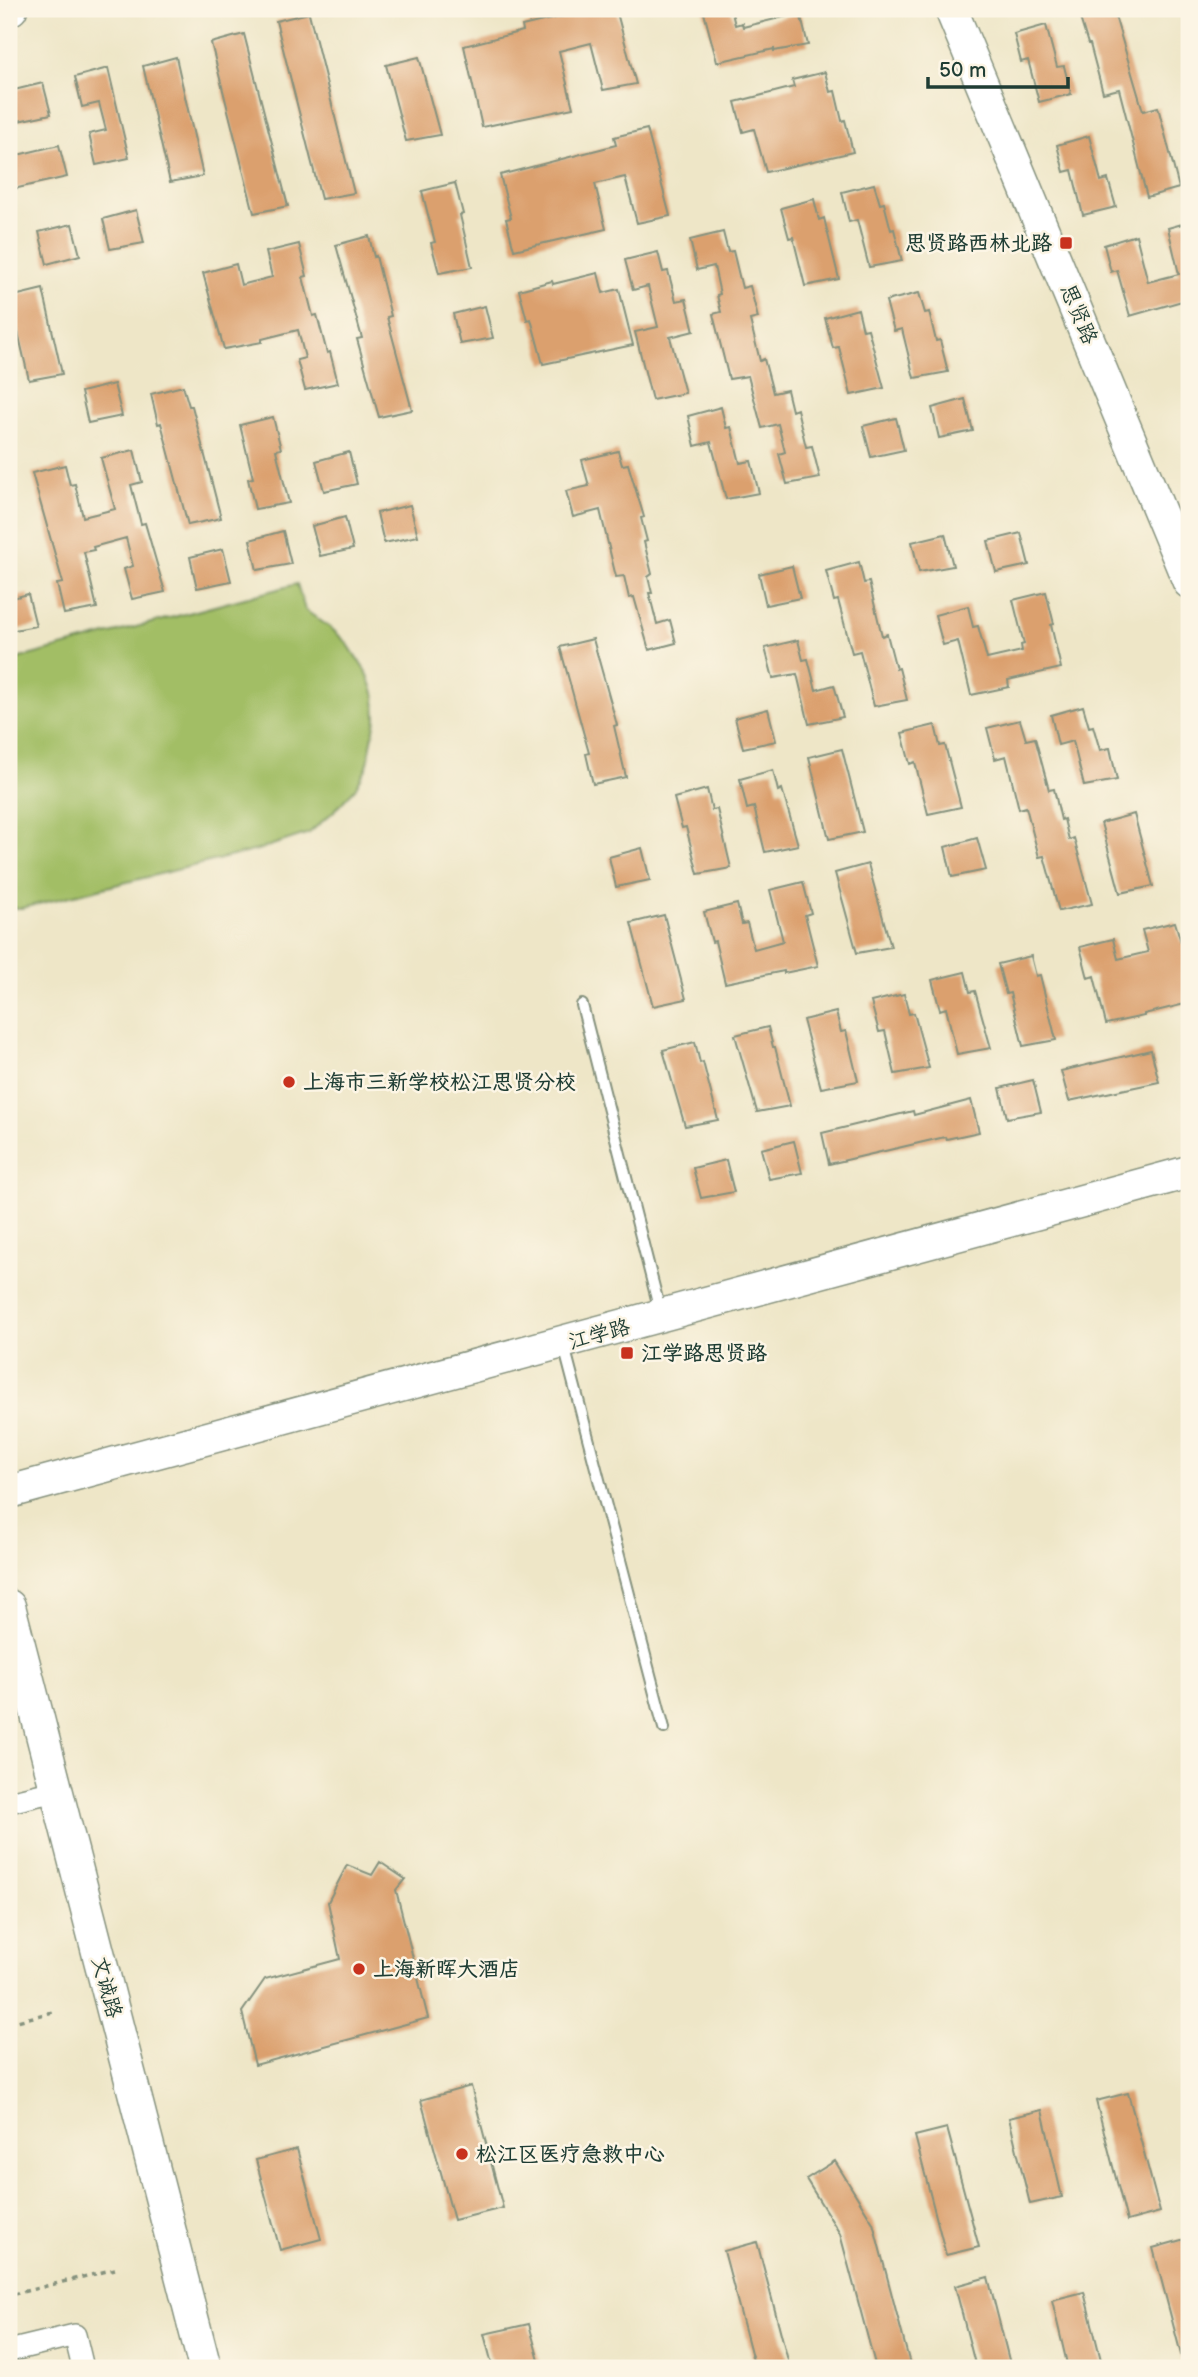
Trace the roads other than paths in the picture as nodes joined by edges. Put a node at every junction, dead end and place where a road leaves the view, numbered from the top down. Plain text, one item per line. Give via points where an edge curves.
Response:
1 (951, 9) edge
2 (1189, 582) edge
3 (582, 1005) dead end
4 (1189, 1172) edge
5 (662, 1317) junction
6 (563, 1343) junction
7 (9, 1492) edge
8 (9, 1606) edge
9 (664, 1728) dead end
10 (55, 1791) junction
11 (9, 1802) edge
12 (9, 2353) edge
13 (12, 2368) edge
14 (83, 2368) edge
15 (205, 2368) edge

1 - 2 main road, 思贤路
3 - 5 lane
4 - 5 main road, 江学路
5 - 6 main road, 江学路
6 - 7 main road, 江学路
6 - 9 lane
8 - 10 main road, 文诚路
10 - 11 street
10 - 15 main road, 文诚路
12 - 13 street
12 - 14 street via 75,2335

